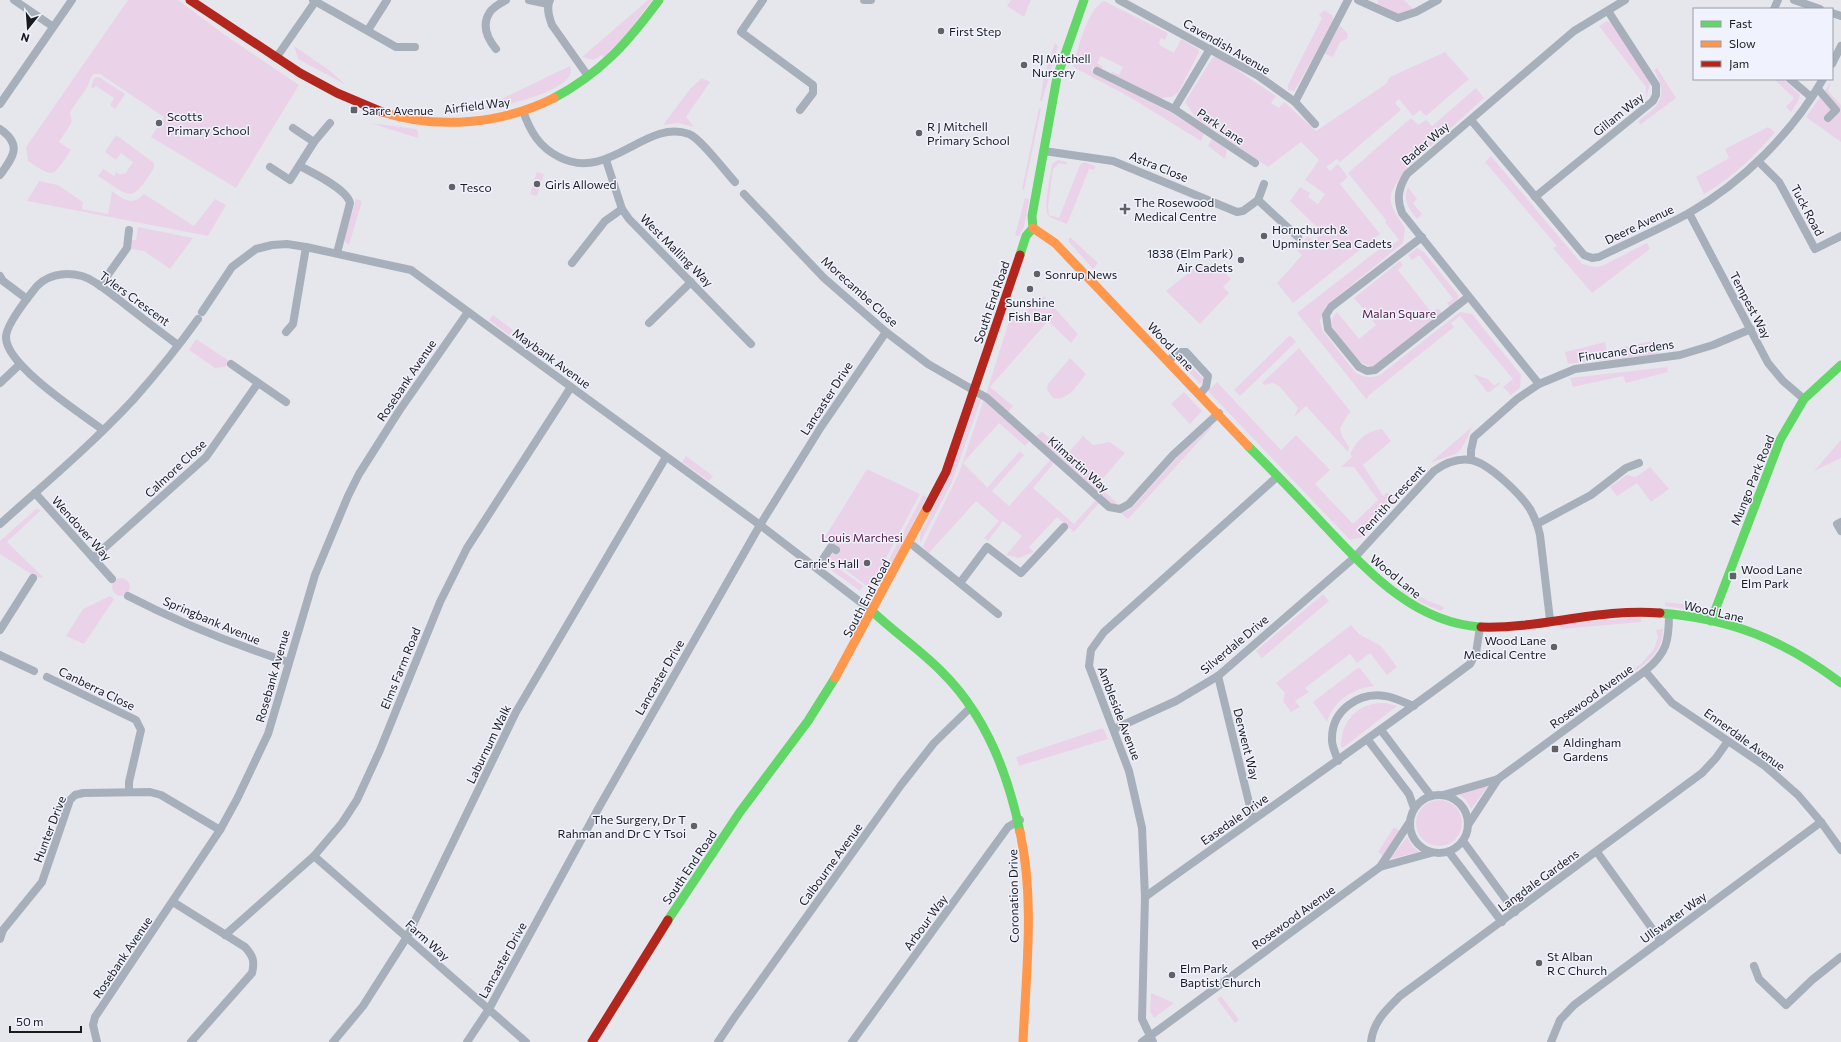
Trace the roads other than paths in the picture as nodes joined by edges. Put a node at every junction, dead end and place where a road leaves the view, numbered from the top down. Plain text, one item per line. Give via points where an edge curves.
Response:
1 (14, 0) edge
2 (72, 0) edge
3 (190, 0) edge
4 (387, 0) edge
5 (506, 0) edge
6 (529, 0) edge
7 (659, 0) edge
8 (763, 0) edge
9 (864, 0) edge
10 (871, 0) edge
11 (1084, 0) edge
12 (1119, 0) edge
13 (1348, 0) edge
14 (1358, 0) edge
15 (1438, 0) edge
16 (1625, 0) edge
17 (1794, 0) edge
18 (314, 1) edge
19 (549, 2) edge
20 (1817, 8) edge
21 (1608, 11) junction
22 (52, 26) junction
23 (368, 30) junction
24 (1841, 46) edge
25 (415, 47) dead end
26 (496, 49) dead end
27 (1210, 49) junction
28 (276, 58) junction
29 (1833, 62) edge
30 (1097, 71) dead end
31 (588, 76) junction
32 (1791, 80) edge
33 (1823, 80) edge
34 (1818, 89) junction
35 (1811, 97) junction
36 (1295, 102) junction
37 (0, 104) edge
38 (1174, 109) junction
39 (800, 110) dead end
40 (523, 111) junction
41 (1828, 118) dead end
42 (1471, 120) junction
43 (330, 123) dead end
44 (1315, 124) dead end
45 (293, 128) dead end
46 (0, 129) edge
47 (314, 142) junction
48 (1044, 151) junction
49 (606, 160) junction
50 (1759, 162) junction
51 (1255, 163) dead end
52 (300, 166) junction
53 (270, 167) dead end
54 (0, 175) edge
55 (735, 182) dead end
56 (1264, 184) dead end
57 (744, 194) dead end
58 (1535, 197) junction
59 (1258, 200) junction
60 (622, 209) junction
61 (1689, 213) junction
62 (1033, 228) junction
63 (129, 230) dead end
64 (1841, 236) edge
65 (1298, 237) dead end
66 (1422, 237) junction
67 (306, 247) junction
68 (337, 253) junction
69 (572, 263) dead end
70 (0, 276) edge
71 (691, 282) junction
72 (100, 286) junction
73 (1468, 297) junction
74 (27, 298) junction
75 (468, 312) junction
76 (649, 323) dead end
77 (1751, 329) junction
78 (286, 332) dead end
79 (886, 332) junction
80 (751, 344) dead end
81 (4, 345) edge
82 (178, 345) junction
83 (1169, 361) junction
84 (231, 364) dead end
85 (20, 365) junction
86 (1841, 365) edge
87 (0, 383) edge
88 (258, 383) junction
89 (1539, 384) junction
90 (571, 387) junction
91 (974, 389) junction
92 (1200, 394) junction
93 (1804, 399) junction
94 (286, 402) dead end
95 (1219, 413) junction
96 (103, 430) junction
97 (666, 457) junction
98 (1472, 460) junction
99 (1639, 463) dead end
100 (1278, 476) junction
101 (35, 493) junction
102 (1841, 522) edge
103 (0, 524) edge
104 (1537, 524) junction
105 (760, 525) junction
106 (1064, 527) dead end
107 (1841, 531) edge
108 (910, 543) junction
109 (836, 550) dead end
110 (1355, 557) junction
111 (93, 558) junction
112 (817, 568) junction
113 (33, 578) dead end
114 (112, 579) dead end
115 (960, 583) junction
116 (128, 596) dead end
117 (872, 611) junction
118 (998, 614) dead end
119 (1669, 614) junction
120 (1550, 620) junction
121 (1711, 621) junction
122 (1480, 627) junction
123 (0, 630) edge
124 (0, 655) edge
125 (288, 662) junction
126 (34, 671) dead end
127 (1645, 671) junction
128 (1218, 676) junction
129 (47, 677) dead end
130 (1841, 683) edge
131 (1414, 706) junction
132 (971, 707) junction
133 (1114, 729) junction
134 (1381, 730) junction
135 (1368, 740) junction
136 (1728, 741) junction
137 (1338, 761) junction
138 (1498, 779) junction
139 (130, 792) junction
140 (1443, 795) junction
141 (1431, 796) junction
142 (1414, 808) junction
143 (1253, 819) junction
144 (1020, 820) junction
145 (1821, 822) junction
146 (1409, 824) junction
147 (1468, 825) junction
148 (220, 830) junction
149 (1463, 841) junction
150 (1841, 850) edge
151 (1449, 852) junction
152 (1596, 852) junction
153 (1431, 853) junction
154 (314, 856) junction
155 (1380, 867) junction
156 (1145, 897) junction
157 (173, 902) junction
158 (1515, 912) junction
159 (1502, 922) junction
160 (225, 935) junction
161 (407, 937) junction
162 (0, 939) edge
163 (1661, 941) junction
164 (1841, 957) edge
165 (1754, 966) dead end
166 (488, 1009) junction
167 (1151, 1039) edge
168 (97, 1042) edge
169 (191, 1042) edge
170 (333, 1042) edge
171 (467, 1042) edge
172 (526, 1042) edge
173 (592, 1042) edge
174 (718, 1042) edge
175 (852, 1042) edge
176 (1023, 1042) edge
177 (1142, 1042) edge
178 (1371, 1042) edge
179 (1552, 1042) edge

1 - 22 street
2 - 22 street
3 - 28 street, Airfield Way
4 - 23 street
5 - 26 street via 490,11 485,29 489,41
6 - 19 street
7 - 31 street, Airfield Way via 625,44
8 - 39 street via 741,32 813,85 813,93
9 - 10 street
11 - 48 street, South End Road via 1057,77
12 - 27 street, Cavendish Avenue
13 - 36 street
14 - 15 street via 1398,18
16 - 21 street, Bader Way
17 - 20 street
18 - 23 street
18 - 28 street
19 - 31 street via 548,17
21 - 42 street, Bader Way via 1574,31
21 - 58 street, Gillam Way via 1656,85 1656,95 1653,101
22 - 37 street
23 - 25 street via 396,47
24 - 29 street
27 - 36 street, Cavendish Avenue via 1257,75
27 - 38 street
28 - 40 street, Airfield Way via 331,90 363,105 396,116 452,122
30 - 38 street, Park Lane via 1107,72
31 - 40 street, Airfield Way via 549,100
32 - 35 street
33 - 34 street, Deere Avenue
34 - 35 street, Deere Avenue
34 - 41 street via 1836,110
35 - 50 street, Deere Avenue via 1785,133
36 - 44 street, Cavendish Avenue
38 - 51 street, Park Lane
40 - 49 street via 532,133 541,145 554,154 565,160 580,163
42 - 58 street, Deere Avenue
42 - 66 street, Bader Way via 1407,174 1401,184 1398,194 1402,212
43 - 47 street
45 - 47 street
46 - 54 street via 14,144 13,156
47 - 52 street
48 - 59 street, Astra Close via 1113,161 1236,212 1243,211
48 - 62 street, South End Road via 1032,216
49 - 55 street via 663,133 679,131 695,137
49 - 60 street, West Malling Way
50 - 61 street, Deere Avenue via 1727,188
50 - 64 street, Tuck Road via 1779,182 1815,249
52 - 53 street via 290,180
52 - 68 street via 340,190 349,200
56 - 59 street
57 - 79 street, Morecambe Close via 824,278
58 - 61 street, Deere Avenue via 1584,255 1592,258 1599,257
59 - 65 street
60 - 69 street via 604,222
60 - 71 street, West Malling Way
61 - 77 street, Tempest Way
62 - 83 street, Wood Lane via 1055,243
62 - 91 street, South End Road via 1026,236
63 - 72 street via 127,248
66 - 73 street, Bader Way
66 - 73 street via 1331,307 1326,315 1328,329 1359,367 1368,371 1375,370
67 - 68 street, Maybank Avenue
67 - 78 street via 292,324
67 - 82 street, Maybank Avenue via 287,244 256,249 232,267
68 - 75 street, Maybank Avenue via 411,270
70 - 74 street
71 - 76 street
71 - 80 street, West Malling Way
72 - 74 street, Tylers Crescent via 84,276 51,276 42,281
72 - 82 street, Tylers Crescent
73 - 89 street, Bader Way
74 - 81 street, Tylers Crescent via 6,332
75 - 90 street, Maybank Avenue
75 - 125 street, Rosebank Avenue via 399,410 353,485 322,553
77 - 89 street, Finucane Gardens via 1680,355 1575,369
77 - 93 street, Tempest Way via 1768,363 1783,381
79 - 91 street, Morecambe Close via 928,364
79 - 105 street, Lancaster Drive via 824,422
81 - 85 street, Tylers Crescent
82 - 96 street, Maybank Avenue via 133,400
83 - 92 street, Wood Lane
83 - 92 street via 1177,352 1186,352 1208,376 1206,388
84 - 88 street
85 - 87 street
85 - 96 street, Tylers Crescent
86 - 93 street, Mungo Park Road
88 - 94 street
88 - 111 street, Calmore Close via 206,457
89 - 98 street, Finucane Gardens via 1517,399 1474,437
90 - 97 street, Maybank Avenue
90 - 154 street, Elms Farm Road via 467,548 440,602 364,787 342,823
91 - 95 street, Kilmartin Way via 1109,507 1120,510 1129,504 1173,455
91 - 108 street, South End Road via 946,472
92 - 95 street, Wood Lane
93 - 121 street, Mungo Park Road via 1780,440
95 - 100 street, Wood Lane
96 - 101 street, Maybank Avenue
97 - 105 street, Maybank Avenue
97 - 161 street, Laburnum Walk via 516,712
98 - 104 street via 1486,466 1514,491 1529,508
98 - 110 street, Penrith Crescent via 1448,462 1434,471
99 - 104 street via 1626,468 1591,495
100 - 110 street, Wood Lane
100 - 133 street, Ambleside Avenue via 1104,632 1091,650 1089,666
101 - 103 street, Maybank Avenue
101 - 111 street, Wendover Way
102 - 107 street via 1837,524
104 - 120 street
105 - 112 street, Maybank Avenue
105 - 166 street, Lancaster Drive via 602,802
106 - 115 street via 1021,573 987,547
108 - 115 street
108 - 117 street, South End Road
109 - 112 street via 831,547
110 - 122 street, Wood Lane via 1373,576 1415,607 1442,619
110 - 128 street, Silverdale Drive
111 - 114 street, Wendover Way
112 - 117 street, Maybank Avenue via 858,597
113 - 123 street
115 - 118 street
116 - 125 street, Springbank Avenue via 234,644
117 - 132 street, Coronation Drive via 950,679
117 - 173 street, South End Road via 829,689 740,812 664,926
119 - 120 street, Wood Lane via 1634,612
119 - 121 street, Wood Lane
119 - 127 street, Rosewood Avenue via 1664,651
120 - 122 street, Wood Lane via 1512,627
121 - 130 street, Wood Lane via 1767,638 1814,663
122 - 131 street, Easedale Drive via 1476,652 1470,664
124 - 126 street
125 - 148 street, Rosebank Avenue via 268,734
127 - 136 street, Ennerdale Avenue via 1672,703
127 - 138 street, Rosewood Avenue
128 - 133 street, Silverdale Drive via 1176,701
128 - 143 street, Derwent Way
129 - 139 street, Canberra Close via 136,720 140,730
131 - 134 street, Easedale Drive
131 - 137 street via 1385,696 1362,696 1344,708 1334,724 1331,738
132 - 144 street, Coronation Drive via 1004,766
132 - 174 street, Calbourne Avenue via 934,743 901,785
133 - 156 street, Ambleside Avenue via 1129,771 1142,828
134 - 135 street, Easedale Drive
134 - 141 street
135 - 137 street, Easedale Drive
135 - 142 street via 1409,794
136 - 145 street, Ennerdale Avenue via 1765,766 1798,795
136 - 152 street, Langdale Gardens via 1702,773
137 - 143 street, Easedale Drive
138 - 140 street
138 - 147 street
139 - 148 street, Hunter Drive via 161,795
139 - 162 street, Hunter Drive via 83,793 75,795 70,800 42,882 3,930
140 - 141 street
140 - 147 street via 1462,806 1467,815
141 - 142 street
142 - 146 street
143 - 156 street, Easedale Drive
144 - 175 street, Arbour Way via 1008,827
144 - 176 street, Coronation Drive via 1027,892
145 - 150 street, Ennerdale Avenue
145 - 163 street, Ullswater Way
146 - 153 street via 1415,842
146 - 155 street
147 - 149 street
148 - 157 street, Rosebank Avenue
149 - 151 street
149 - 158 street
151 - 153 street
151 - 159 street
152 - 158 street, Langdale Gardens
152 - 163 street
153 - 155 street
154 - 160 street, Elms Farm Road
154 - 161 street, Farm Way
155 - 167 street, Rosewood Avenue
156 - 167 street, Ambleside Avenue via 1142,1019
157 - 160 street
157 - 168 street, Rosebank Avenue via 96,1017 93,1025
158 - 159 street, Langdale Gardens
159 - 178 street, Langdale Gardens via 1400,996 1382,1014 1372,1032
160 - 169 street via 245,948 252,956 252,973
161 - 166 street, Farm Way
161 - 170 street, Laburnum Walk via 363,1006
163 - 179 street, Ullswater Way via 1574,1005 1560,1020
164 - 165 street via 1786,1005 1759,979
166 - 171 street, Lancaster Drive
166 - 172 street, Farm Way
167 - 177 street, Rosewood Avenue

